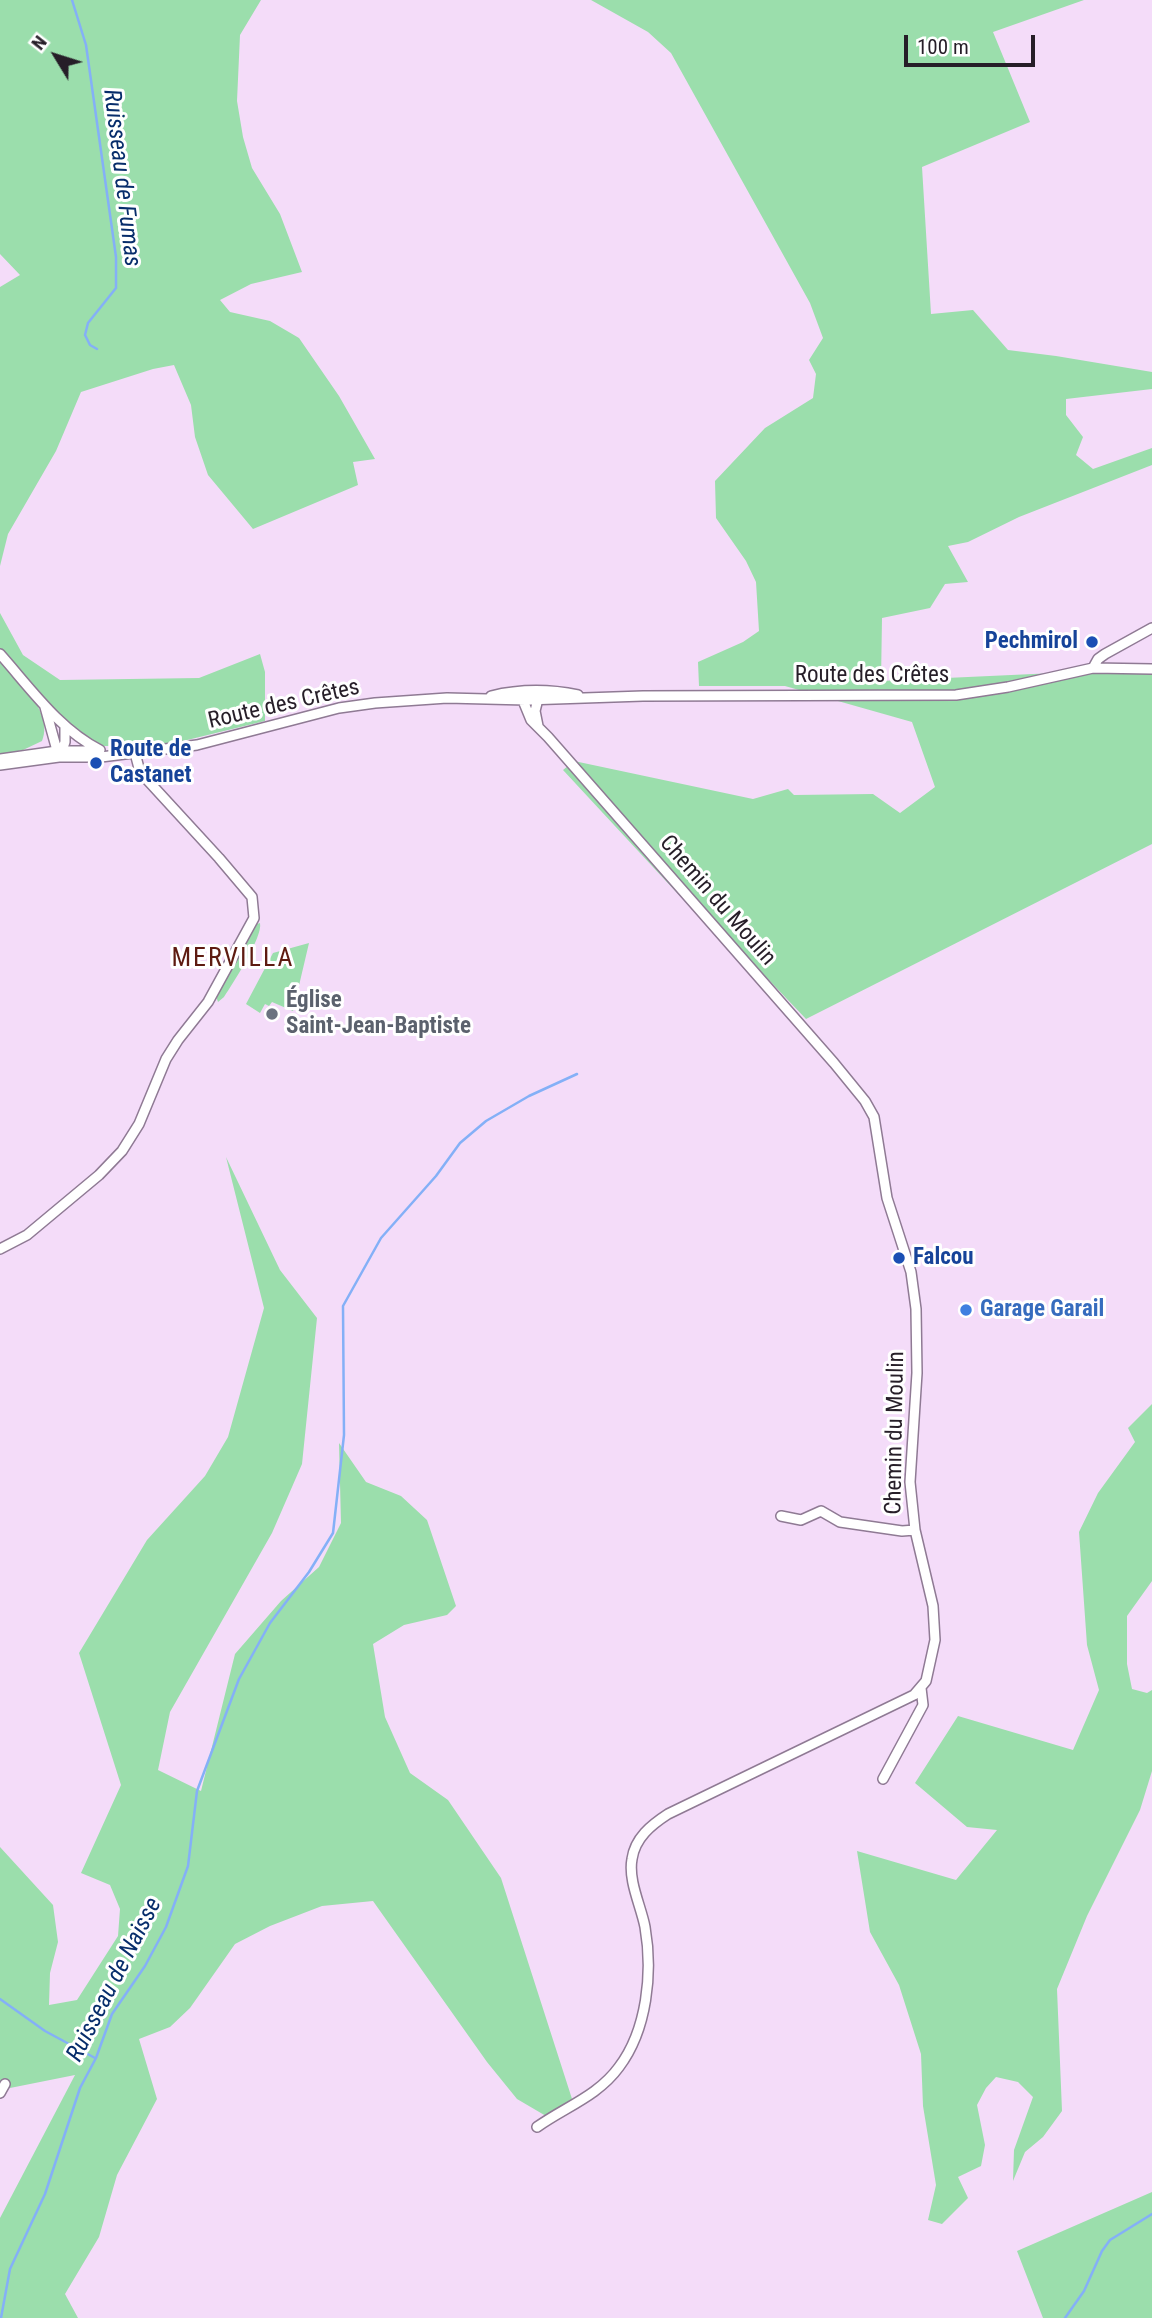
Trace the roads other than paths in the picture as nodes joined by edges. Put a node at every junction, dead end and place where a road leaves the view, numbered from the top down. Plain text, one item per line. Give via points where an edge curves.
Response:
1 (1152, 628) edge
2 (0, 654) edge
3 (1093, 668) junction
4 (1152, 669) edge
5 (528, 695) junction
6 (590, 697) junction
7 (538, 699) junction
8 (43, 702) junction
9 (538, 726) junction
10 (65, 727) junction
11 (52, 731) junction
12 (100, 750) junction
13 (59, 753) junction
14 (135, 753) junction
15 (36, 754) junction
16 (0, 759) edge
17 (0, 765) edge
18 (0, 1249) edge
19 (781, 1516) dead end
20 (915, 1530) junction
21 (921, 1688) junction
22 (883, 1779) dead end
23 (537, 2127) dead end

1 - 3 street via 1105,654
2 - 8 street
3 - 4 street, Route des Crêtes
3 - 6 street, Route des Crêtes via 956,695
5 - 6 street, Route des Crêtes via 558,691
5 - 7 street
5 - 9 street, Chemin du Moulin via 526,710
5 - 14 street, Route des Crêtes via 339,708 197,745
6 - 7 street, Route des Crêtes
7 - 9 street
8 - 10 street
8 - 11 street
9 - 20 street, Chemin du Moulin via 840,1070 874,1117 887,1198 911,1272 916,1309 911,1482
10 - 12 street
10 - 13 street
11 - 13 street
11 - 15 street via 47,745
12 - 13 street, Route des Crêtes
12 - 14 street, Route des Crêtes
13 - 14 street, Route des Crêtes
13 - 15 street, Route des Crêtes
13 - 17 street, Route des Crêtes
14 - 18 street via 140,772 244,887 255,913 208,1002 166,1059 139,1124 122,1151 27,1236
15 - 16 street, Route des Crêtes
19 - 20 street via 801,1520 821,1511 840,1522
20 - 21 street, Chemin du Moulin via 935,1628 930,1670
21 - 22 street, Chemin du Moulin via 923,1704
21 - 23 street via 904,1702 668,1814 648,1829 631,1861 648,1947 645,1998 636,2039 607,2081

